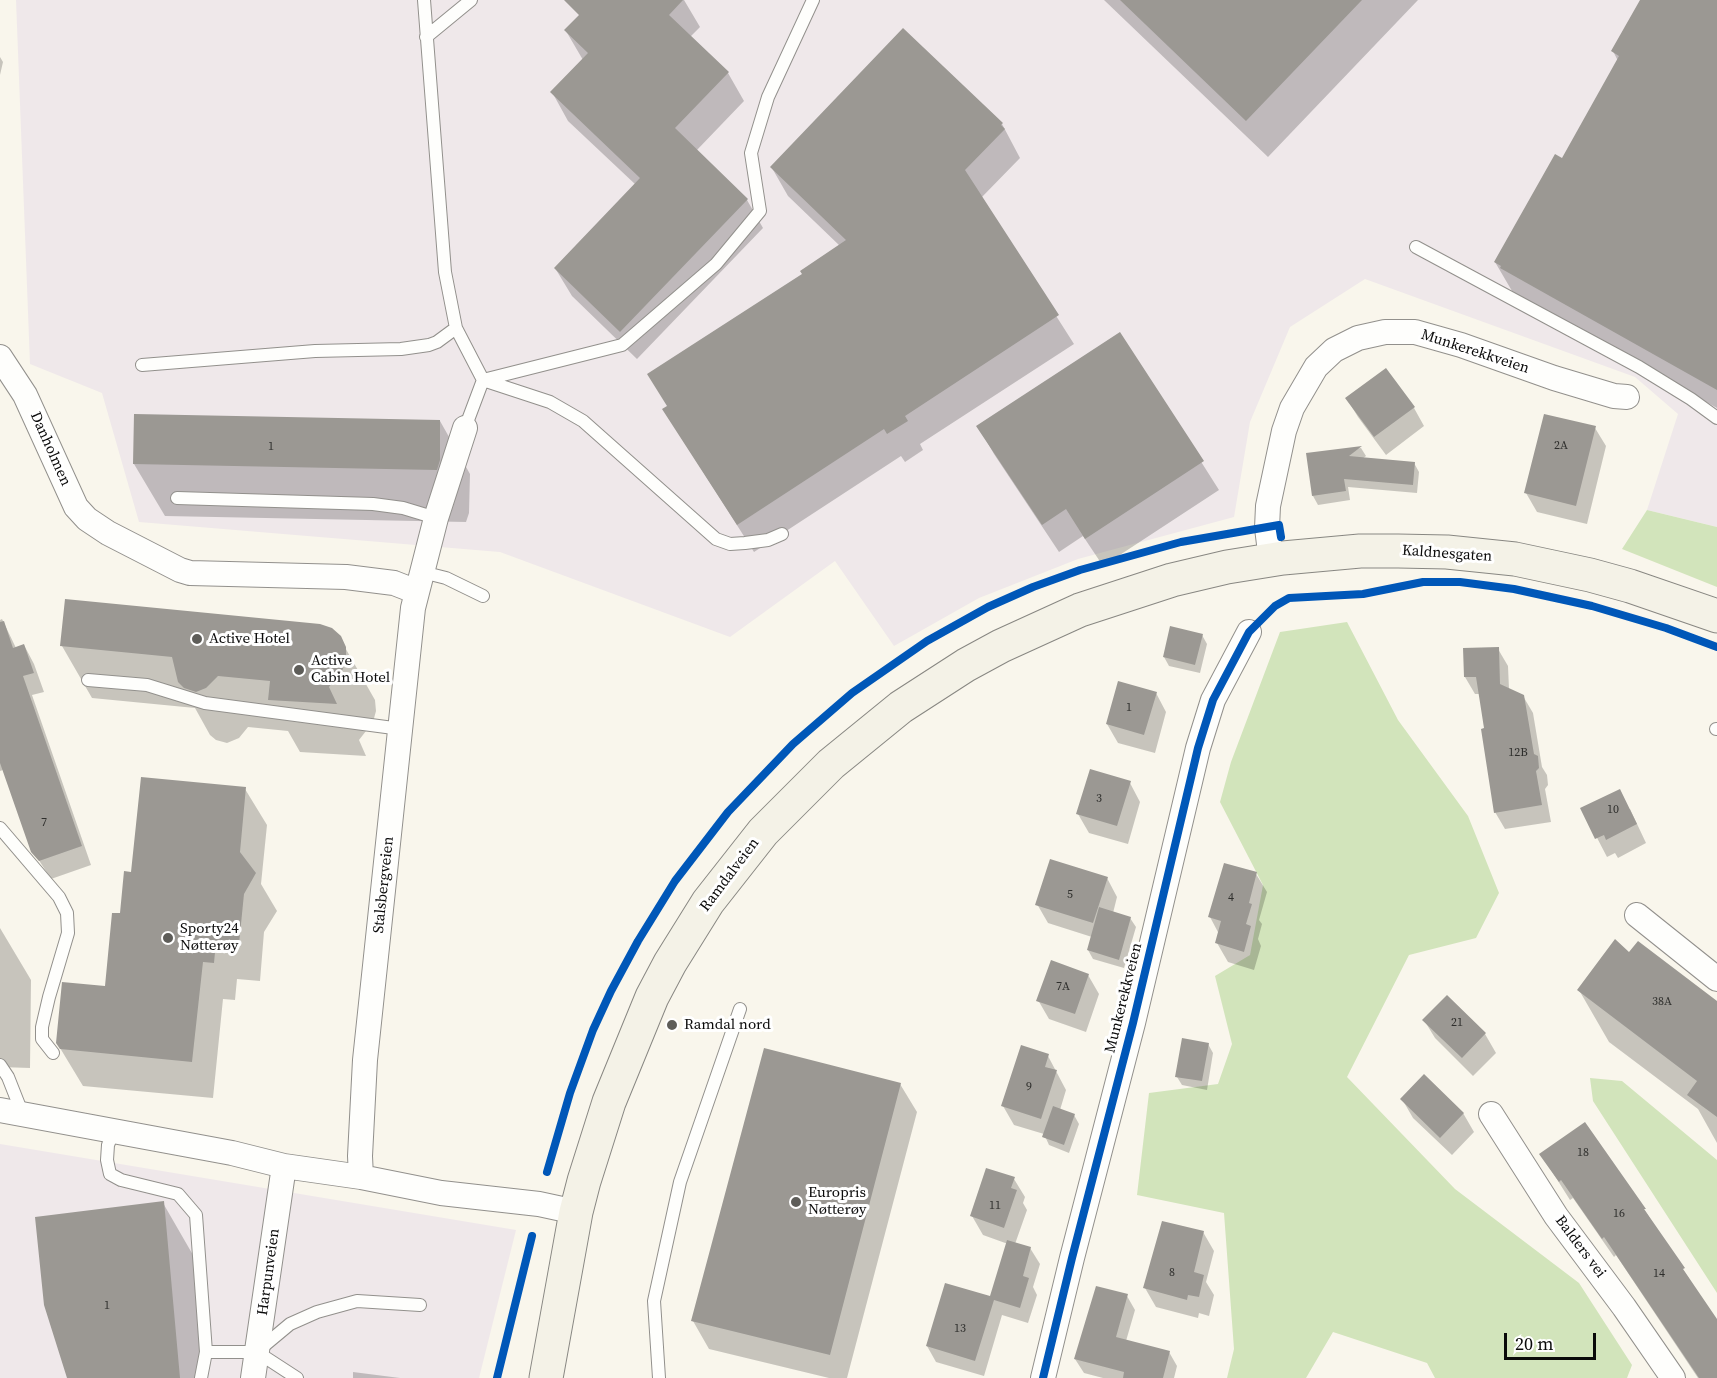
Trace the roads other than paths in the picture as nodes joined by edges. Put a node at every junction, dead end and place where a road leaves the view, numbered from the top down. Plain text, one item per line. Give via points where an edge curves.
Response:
1 (424, 0) edge
2 (471, 0) edge
3 (813, 0) edge
4 (426, 37) junction
5 (1416, 247) dead end
6 (456, 328) junction
7 (0, 357) edge
8 (142, 365) dead end
9 (483, 380) junction
10 (1627, 397) dead end
11 (1717, 418) edge
12 (465, 428) joint
13 (177, 498) dead end
14 (436, 518) junction
15 (782, 534) dead end
16 (1270, 560) junction
17 (1172, 580) joint
18 (420, 582) junction
19 (483, 596) dead end
20 (1717, 616) edge
21 (1249, 632) dead end
22 (88, 680) dead end
23 (401, 729) junction
24 (0, 828) edge
25 (1636, 915) dead end
26 (1717, 979) edge
27 (740, 1009) dead end
28 (53, 1053) dead end
29 (0, 1065) edge
30 (12, 1113) edge
31 (1491, 1114) dead end
32 (114, 1131) junction
33 (284, 1166) junction
34 (361, 1177) junction
35 (576, 1212) junction
36 (420, 1305) dead end
37 (207, 1352) junction
38 (257, 1352) junction
39 (201, 1378) edge
40 (253, 1378) edge
41 (297, 1378) edge
42 (546, 1378) edge
43 (659, 1378) edge
44 (1044, 1378) edge
45 (1673, 1378) edge

1 - 4 lane
2 - 4 lane
3 - 9 lane via 768,97 751,153 760,211 716,264 622,345
4 - 6 lane via 445,272
5 - 11 lane via 1639,367
6 - 8 lane via 437,342 401,349 315,351
6 - 9 lane
7 - 18 street, Danholmen via 26,395 76,507 108,533 190,573
9 - 12 lane
9 - 15 lane via 550,402 583,421 716,539 730,544 745,543
10 - 16 street, Munkerekkveien via 1554,378 1415,332 1385,332 1358,338 1334,350 1316,367 1292,408 1268,506
12 - 14 street, Stalsbergveien
13 - 14 lane via 373,504
14 - 18 street, Stalsbergveien
16 - 17 main road, Kaldnesgaten
16 - 20 main road, Kaldnesgaten via 1360,551 1447,552 1515,559 1590,574
17 - 35 main road, Ramdalveien via 1080,610 966,666 901,707 831,764 763,832 708,902 652,997 609,1102
18 - 19 lane via 446,578
18 - 23 street, Stalsbergveien via 413,608
21 - 44 street, Munkerekkveien via 1213,700 1198,748
22 - 23 lane via 147,685 205,703
23 - 34 street, Stalsbergveien via 365,1060
24 - 28 lane via 60,897 67,913 68,933 42,1027 42,1039
25 - 26 street
27 - 43 lane via 678,1193 654,1301
29 - 30 lane via 9,1077
30 - 32 street
31 - 45 street, Balders vei via 1556,1216
32 - 33 street
32 - 37 lane via 108,1145 110,1174 178,1194 196,1215
33 - 34 street
33 - 38 street, Harpunveien
34 - 35 street
35 - 42 main road, Ramdalveien
36 - 38 lane via 357,1301 317,1312 290,1324
37 - 38 lane
37 - 39 lane
38 - 40 street, Harpunveien
38 - 41 lane

